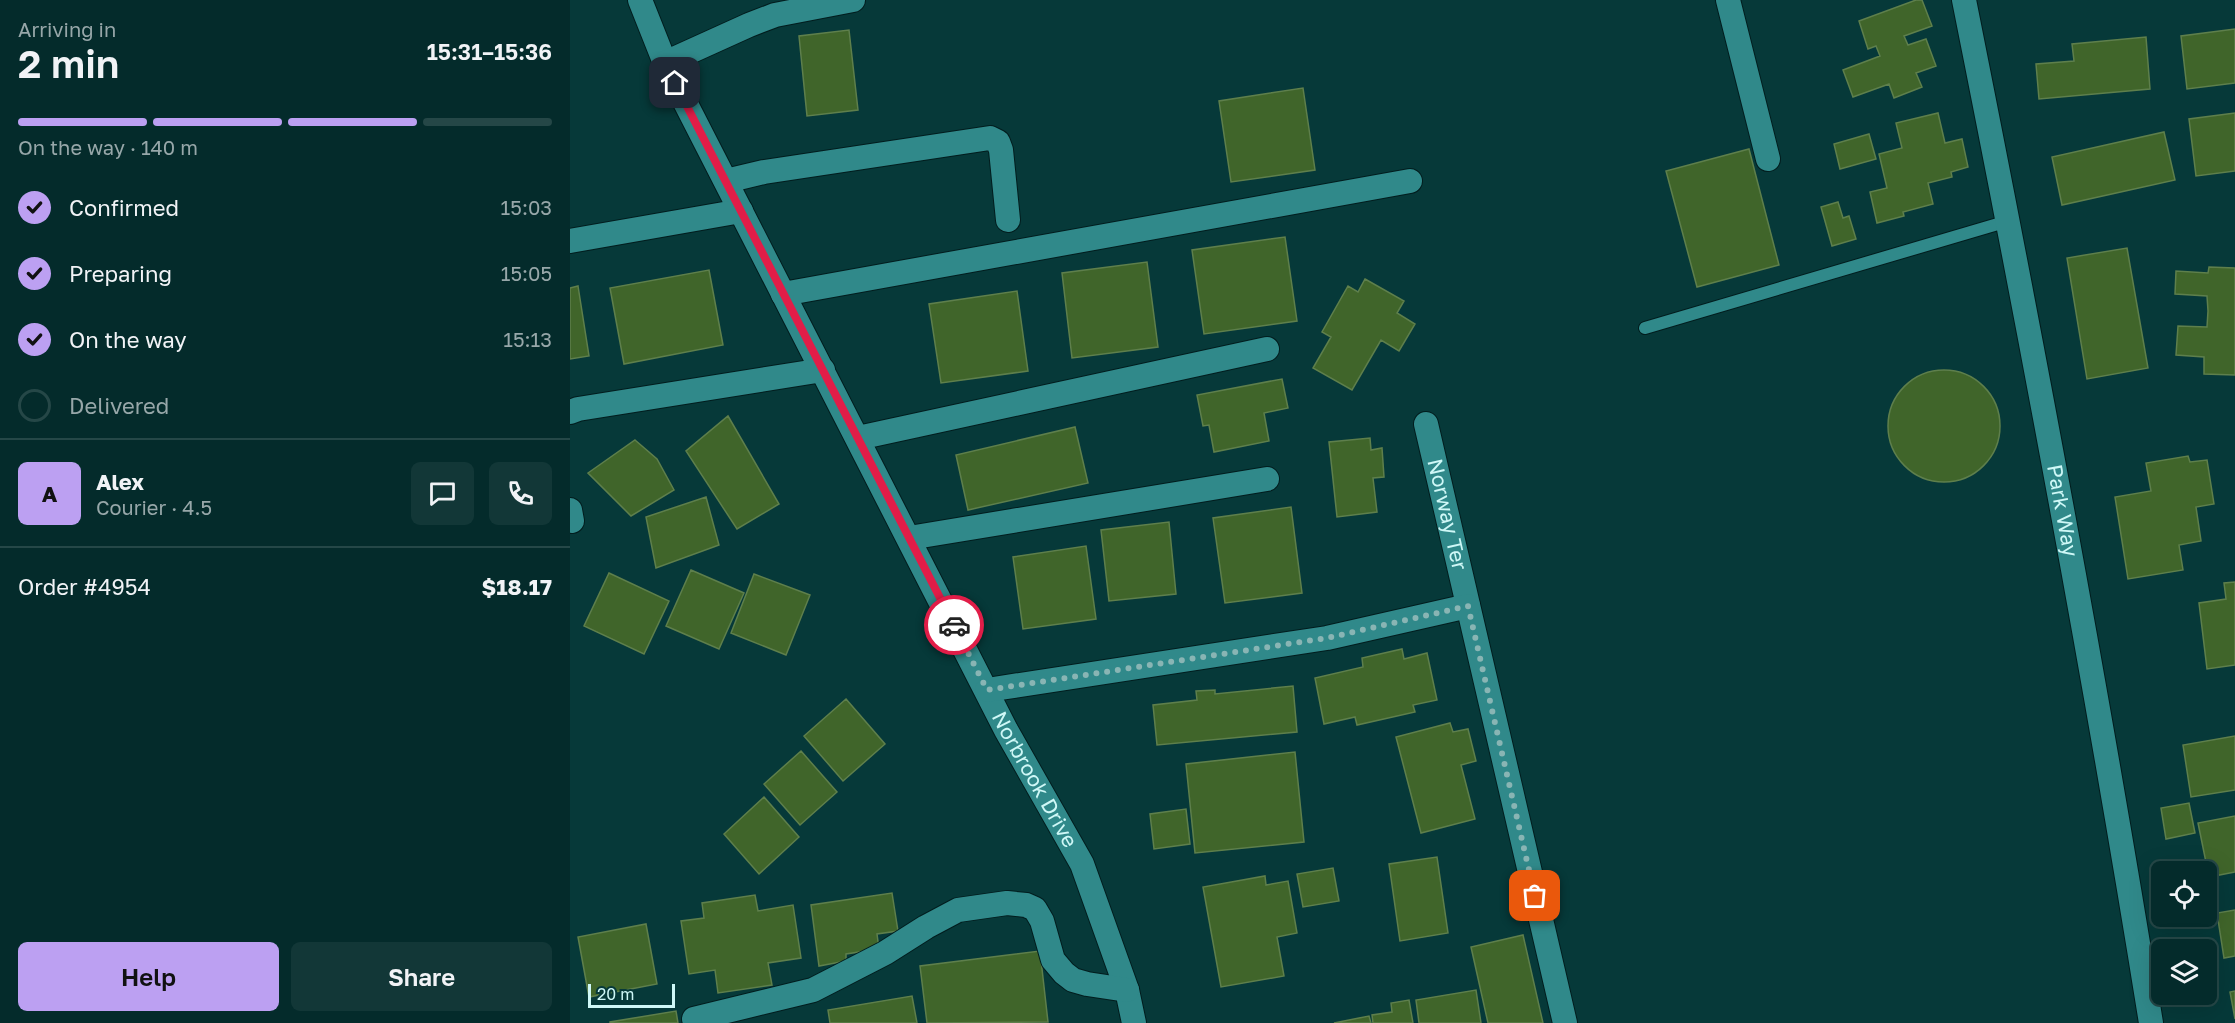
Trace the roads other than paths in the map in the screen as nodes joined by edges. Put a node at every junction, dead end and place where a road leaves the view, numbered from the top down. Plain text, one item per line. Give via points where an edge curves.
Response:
1 (640, 0) edge
2 (853, 0) edge
3 (1728, 0) edge
4 (1972, 1) edge
5 (665, 63) junction
6 (1768, 159) dead end
7 (726, 181) junction
8 (1410, 181) dead end
9 (741, 211) junction
10 (1008, 220) dead end
11 (2008, 221) junction
12 (570, 242) edge
13 (783, 294) junction
14 (1645, 328) dead end
15 (1268, 349) dead end
16 (823, 370) junction
17 (570, 412) edge
18 (1426, 424) dead end
19 (858, 438) junction
20 (1267, 479) dead end
21 (909, 538) junction
22 (1468, 606) junction
23 (987, 690) junction
24 (1127, 990) junction
25 (694, 1019) dead end
26 (1134, 1023) edge
27 (1565, 1023) edge
28 (2151, 1023) edge

1 - 5 street, Norbrook Drive
2 - 5 street via 775,15
3 - 6 street
4 - 11 street, Park Way
5 - 7 street, Norbrook Drive
7 - 9 street, Norbrook Drive
7 - 10 street via 990,138 998,142 1001,150
8 - 13 street
9 - 12 street
9 - 13 street, Norbrook Drive
11 - 14 lane
11 - 28 street, Park Way via 2116,806
13 - 16 street, Norbrook Drive
15 - 19 street
16 - 17 street
16 - 19 street, Norbrook Drive
18 - 22 street, Norway Ter
19 - 21 street, Norbrook Drive
20 - 21 street
21 - 23 street, Norbrook Drive
22 - 23 street via 1327,638
22 - 27 street, Norway Ter
23 - 24 street, Norbrook Drive via 1082,864
24 - 25 street via 1073,980 1053,960 1035,909 1007,903 958,910 813,990
24 - 26 street, Norbrook Drive

